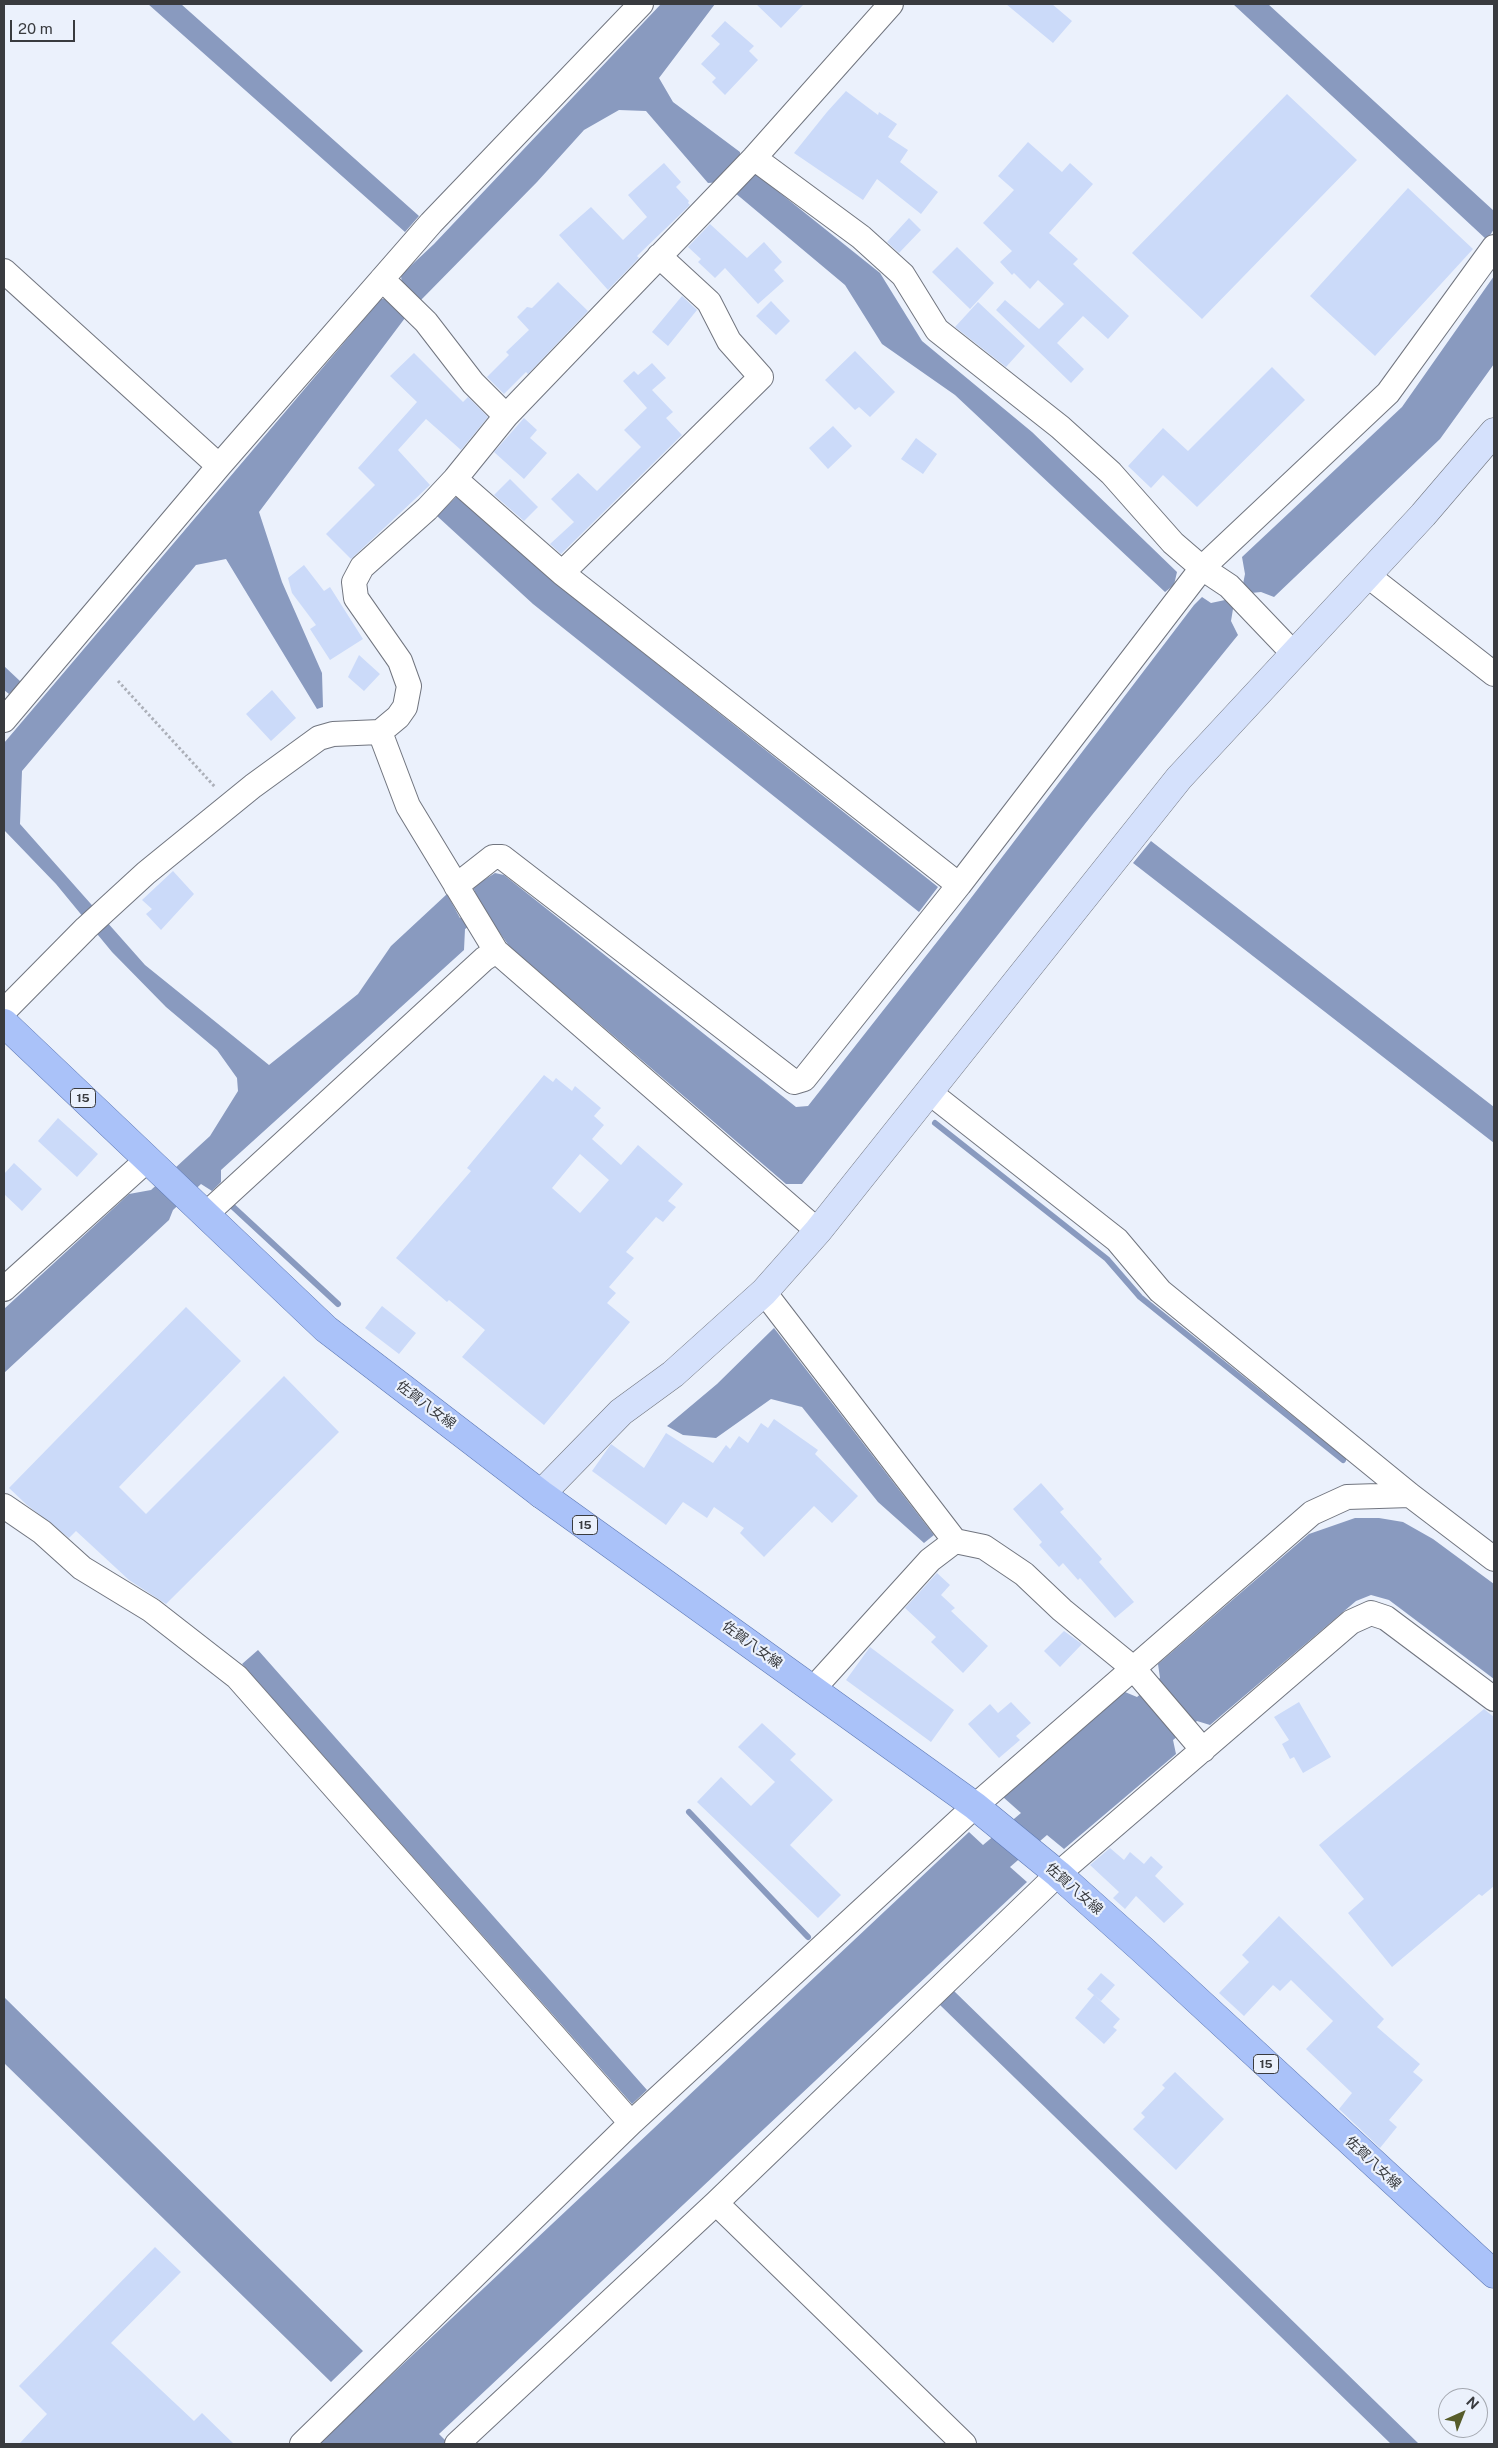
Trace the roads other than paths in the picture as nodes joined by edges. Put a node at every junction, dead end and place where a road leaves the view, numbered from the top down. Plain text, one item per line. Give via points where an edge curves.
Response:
1 (641, 4) edge
2 (891, 4) edge
3 (752, 160) junction
4 (1494, 247) edge
5 (660, 256) junction
6 (4, 271) edge
7 (393, 290) junction
8 (506, 416) junction
9 (1494, 432) edge
10 (219, 466) junction
11 (455, 479) junction
12 (1202, 568) junction
13 (562, 573) junction
14 (1367, 575) junction
15 (1293, 653) junction
16 (1494, 674) edge
17 (4, 720) edge
18 (380, 732) junction
19 (959, 885) junction
20 (456, 886) junction
21 (496, 951) junction
22 (4, 1010) edge
23 (4, 1023) edge
24 (929, 1092) junction
25 (154, 1167) junction
26 (198, 1208) junction
27 (818, 1231) junction
28 (4, 1289) edge
29 (764, 1292) junction
30 (541, 1494) junction
31 (1410, 1495) junction
32 (4, 1506) edge
33 (956, 1541) junction
34 (1494, 1559) edge
35 (1133, 1668) junction
36 (813, 1689) junction
37 (1494, 1698) edge
38 (1203, 1750) junction
39 (975, 1806) junction
40 (1058, 1874) junction
41 (631, 2123) junction
42 (716, 2202) junction
43 (1494, 2274) edge
44 (302, 2444) edge
45 (457, 2444) edge
46 (964, 2444) edge

1 - 7 street via 431,223
2 - 3 street
3 - 5 street
3 - 12 street via 861,237 903,275 937,330 1075,440 1111,473 1173,543
4 - 12 street via 1388,393
5 - 8 street
5 - 13 street via 709,302 729,341 761,377
6 - 10 street
7 - 8 street via 426,322 473,383
7 - 10 street
8 - 11 street
9 - 14 street
10 - 17 street
11 - 13 street
11 - 18 street via 362,567 354,582 356,598 400,661 409,686 405,707
12 - 15 street via 1229,586
12 - 19 street
13 - 19 street
14 - 15 street
14 - 16 street
15 - 24 street via 1179,778
18 - 20 street via 408,806
18 - 22 street via 333,734 319,738 146,873
19 - 20 street via 804,1079 794,1082 502,857 493,857
20 - 21 street
21 - 26 street
21 - 27 street
23 - 25 main road, 佐賀八女線 / 15
24 - 27 street
24 - 31 street via 1117,1240 1160,1291
25 - 26 main road, 佐賀八女線 / 15
25 - 28 street
26 - 30 main road, 佐賀八女線 / 15 via 326,1329
27 - 29 street
29 - 30 street via 673,1374 621,1412
29 - 33 street
30 - 36 main road, 佐賀八女線 / 15
31 - 34 street
31 - 35 street via 1348,1496 1312,1513
32 - 41 street via 42,1532 82,1568 151,1610 237,1678
33 - 35 street via 984,1547 1024,1574
33 - 36 street via 930,1560
35 - 38 street
35 - 39 street
36 - 39 main road, 佐賀八女線 / 15
37 - 38 street via 1386,1618 1371,1613 1351,1622
38 - 40 street
39 - 40 main road, 佐賀八女線 / 15
39 - 41 street
40 - 42 street
40 - 43 main road, 佐賀八女線 / 15
41 - 44 street
42 - 45 street
42 - 46 street

